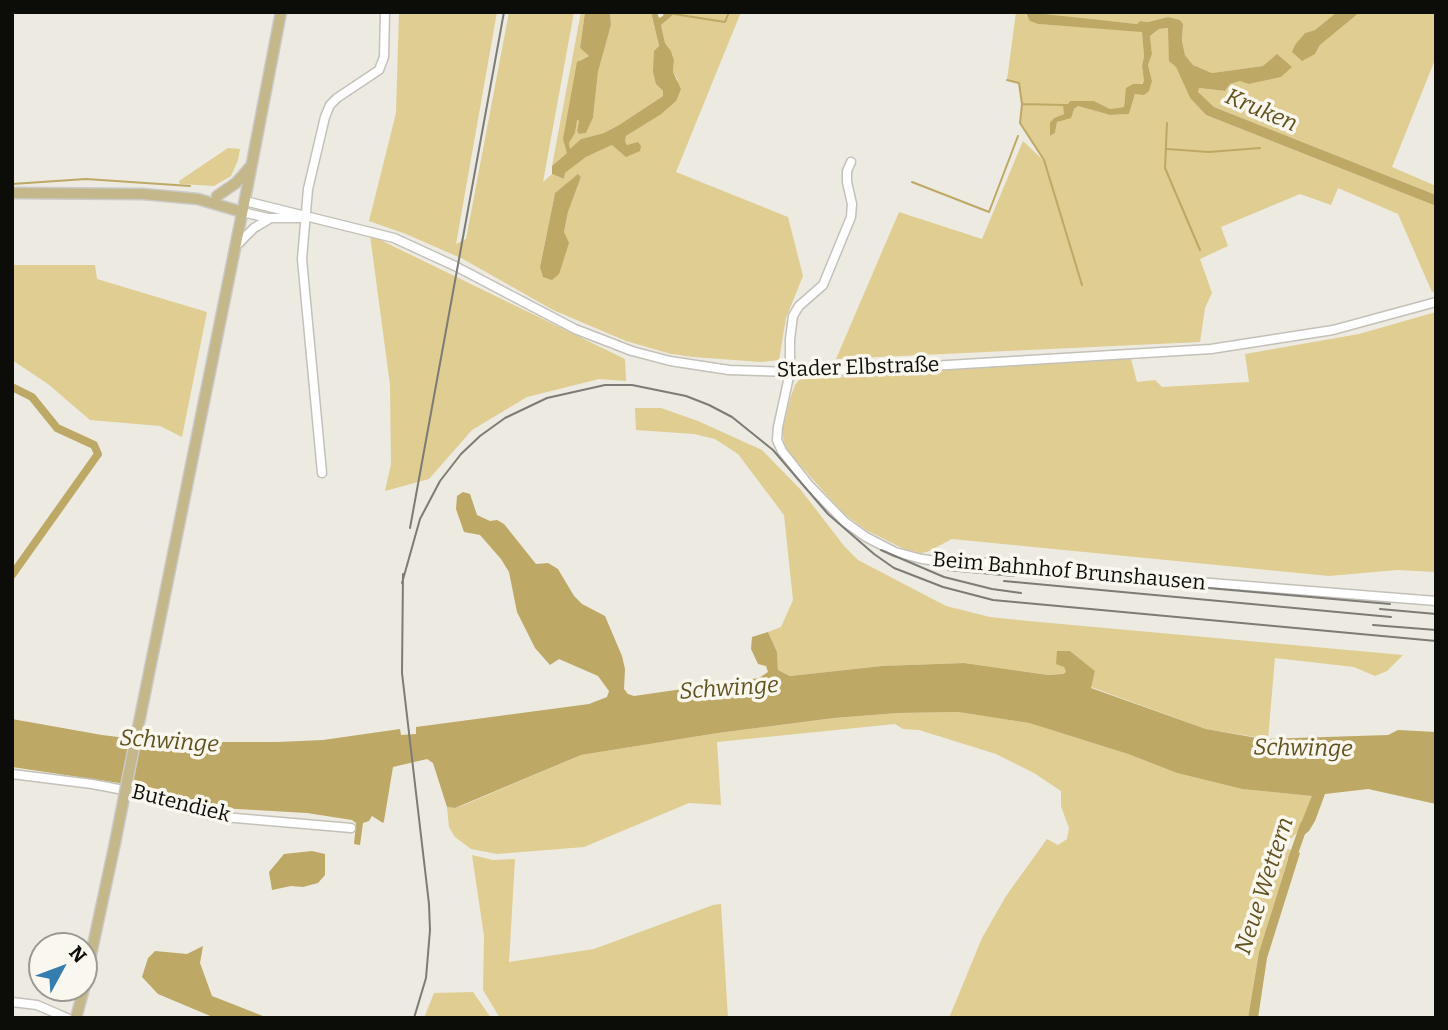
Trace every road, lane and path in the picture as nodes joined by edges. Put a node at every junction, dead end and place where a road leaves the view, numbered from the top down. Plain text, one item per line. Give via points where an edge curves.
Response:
1 (281, 12) edge
2 (386, 12) edge
3 (851, 162) dead end
4 (252, 164) junction
5 (12, 193) edge
6 (217, 196) junction
7 (198, 199) junction
8 (244, 207) junction
9 (272, 218) junction
10 (305, 218) junction
11 (235, 247) junction
12 (1436, 302) edge
13 (790, 372) junction
14 (322, 472) dead end
15 (1436, 601) edge
16 (12, 774) edge
17 (351, 828) dead end
18 (96, 932) edge
19 (12, 1002) edge
20 (67, 1018) edge

1 - 4 main road
2 - 10 street via 379,70 337,98 325,117
3 - 13 street, Beim Bahnhof Brunshausen via 847,182 851,217 822,285 793,316
4 - 6 main road
4 - 8 main road
5 - 7 main road via 117,192
6 - 7 main road
6 - 8 main road
7 - 8 main road
8 - 9 street, Stader Elbstraße
8 - 10 street, Stader Elbstraße
8 - 11 main road
9 - 10 street, Stader Elbstraße
9 - 11 street
10 - 13 street, Stader Elbstraße via 394,238 575,329 632,351 701,366
10 - 14 street via 302,259
11 - 18 main road, bridge
12 - 13 street, Stader Elbstraße via 1334,330 1211,349
13 - 15 street, Beim Bahnhof Brunshausen via 778,427 782,451 845,522 895,552 944,562
16 - 17 street, Butendiek via 156,796 212,816
19 - 20 street via 37,1005

